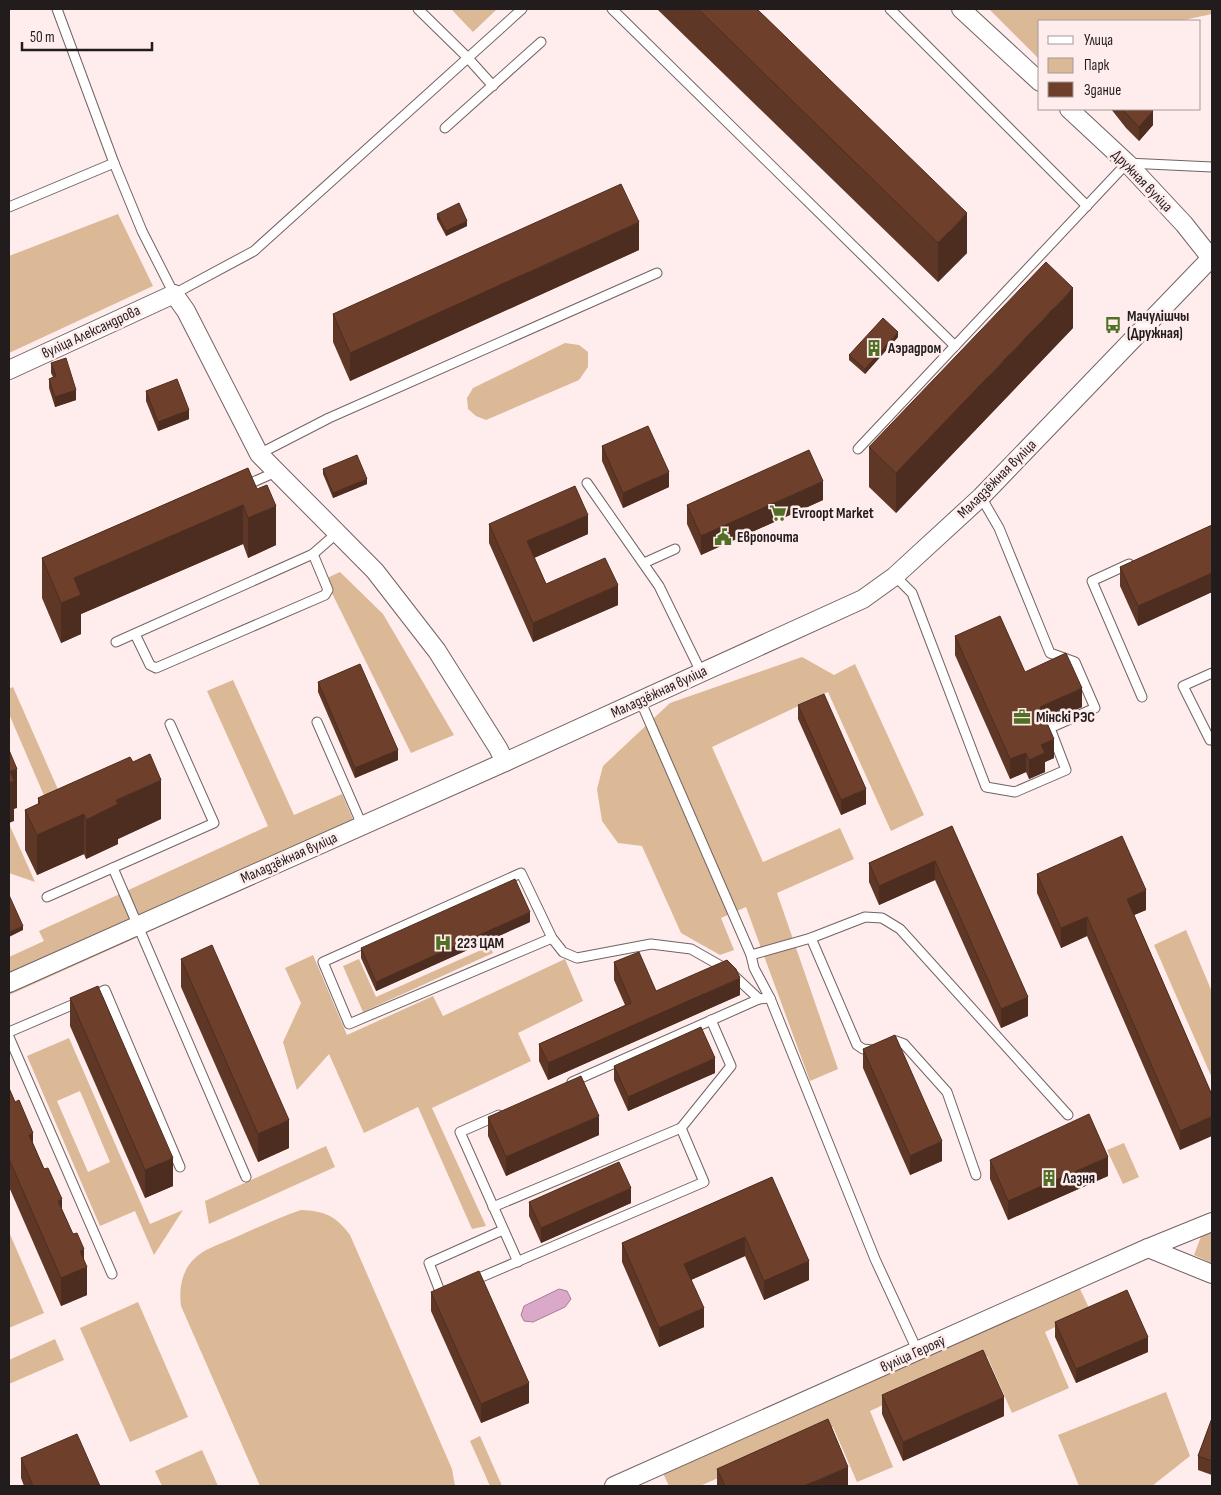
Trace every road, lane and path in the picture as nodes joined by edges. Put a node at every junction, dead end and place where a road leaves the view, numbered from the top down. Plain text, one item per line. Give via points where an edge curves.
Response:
1 (57, 9) edge
2 (418, 9) edge
3 (522, 9) edge
4 (612, 9) edge
5 (890, 9) edge
6 (961, 9) edge
7 (541, 42) dead end
8 (468, 57) junction
9 (1038, 80) edge
10 (493, 86) junction
11 (1069, 110) edge
12 (445, 128) dead end
13 (114, 163) junction
14 (1127, 163) junction
15 (1212, 167) edge
16 (9, 206) edge
17 (1087, 206) junction
18 (1212, 258) edge
19 (657, 273) dead end
20 (174, 294) junction
21 (955, 346) junction
22 (9, 370) edge
23 (858, 449) dead end
24 (259, 454) junction
25 (276, 472) junction
26 (587, 483) dead end
27 (231, 491) edge
28 (981, 497) junction
29 (337, 533) junction
30 (675, 549) dead end
31 (312, 554) junction
32 (1135, 562) edge
33 (644, 563) junction
34 (895, 576) junction
35 (135, 634) junction
36 (116, 642) dead end
37 (701, 672) junction
38 (1212, 672) edge
39 (1142, 697) dead end
40 (640, 700) junction
41 (317, 722) dead end
42 (170, 724) dead end
43 (1212, 739) edge
44 (505, 762) junction
45 (362, 825) junction
46 (113, 868) junction
47 (47, 897) dead end
48 (137, 926) junction
49 (552, 938) junction
50 (811, 938) junction
51 (751, 955) junction
52 (9, 983) edge
53 (770, 998) junction
54 (759, 999) junction
55 (711, 1020) junction
56 (9, 1032) edge
57 (9, 1037) edge
58 (567, 1084) edge
59 (505, 1112) edge
60 (1068, 1115) dead end
61 (681, 1128) junction
62 (180, 1167) dead end
63 (976, 1175) dead end
64 (246, 1177) dead end
65 (493, 1207) junction
66 (1212, 1222) edge
67 (503, 1230) junction
68 (1148, 1248) junction
69 (518, 1262) junction
70 (112, 1274) dead end
71 (1212, 1274) edge
72 (918, 1352) junction
73 (614, 1486) edge

1 - 13 lane
2 - 8 lane
3 - 8 lane
4 - 21 lane
5 - 17 lane
6 - 9 street
7 - 10 lane
8 - 10 lane
8 - 20 lane via 254,251
10 - 12 lane
11 - 14 street, Дружная вуліца
13 - 16 lane
13 - 20 lane via 142,231
14 - 15 lane
14 - 17 lane
14 - 18 street, Дружная вуліца
17 - 21 lane
18 - 28 street, Маладзёжная вуліца
19 - 24 lane via 329,418
20 - 22 street, вуліца Александрова
20 - 24 street via 186,311
21 - 23 lane
24 - 25 street
25 - 27 lane
25 - 29 street
26 - 33 lane
28 - 34 street, Маладзёжная вуліца
28 - 34 lane via 998,528 1050,653 1076,662 1095,708 1050,728 1066,770 1015,792 986,787 912,593
29 - 31 lane
29 - 44 street via 375,571 437,651
30 - 33 lane
31 - 35 lane
31 - 35 lane via 328,590 325,595 156,668 150,665
32 - 39 lane via 1092,581
33 - 37 lane via 659,586
34 - 37 street, Маладзёжная вуліца via 863,599
35 - 36 lane
37 - 40 street, Маладзёжная вуліца
38 - 43 lane via 1183,686
40 - 44 street, Маладзёжная вуліца
40 - 51 lane
41 - 45 lane
42 - 46 lane via 214,823
44 - 45 street, Маладзёжная вуліца
45 - 48 street, Маладзёжная вуліца
46 - 47 lane
46 - 48 lane
48 - 52 street, Маладзёжная вуліца
48 - 64 lane
49 - 49 lane via 521,873 323,962 350,1024
49 - 54 lane via 563,952 577,958 651,944 691,949 728,970
50 - 51 lane
50 - 60 lane via 865,917 882,918 900,929
50 - 63 lane via 857,1045 871,1051 896,1041 904,1044 947,1092
51 - 53 lane via 754,968
53 - 54 lane
53 - 72 lane via 875,1258
54 - 55 lane
55 - 58 lane
55 - 61 lane via 731,1066
56 - 62 lane via 105,990
57 - 70 lane
59 - 65 lane via 460,1132
61 - 65 lane
61 - 69 lane via 704,1182
65 - 67 lane
66 - 68 street, вуліца Герояў
67 - 69 lane
67 - 69 lane via 429,1263 441,1294
68 - 71 street
68 - 72 street, вуліца Герояў
72 - 73 street, вуліца Герояў

